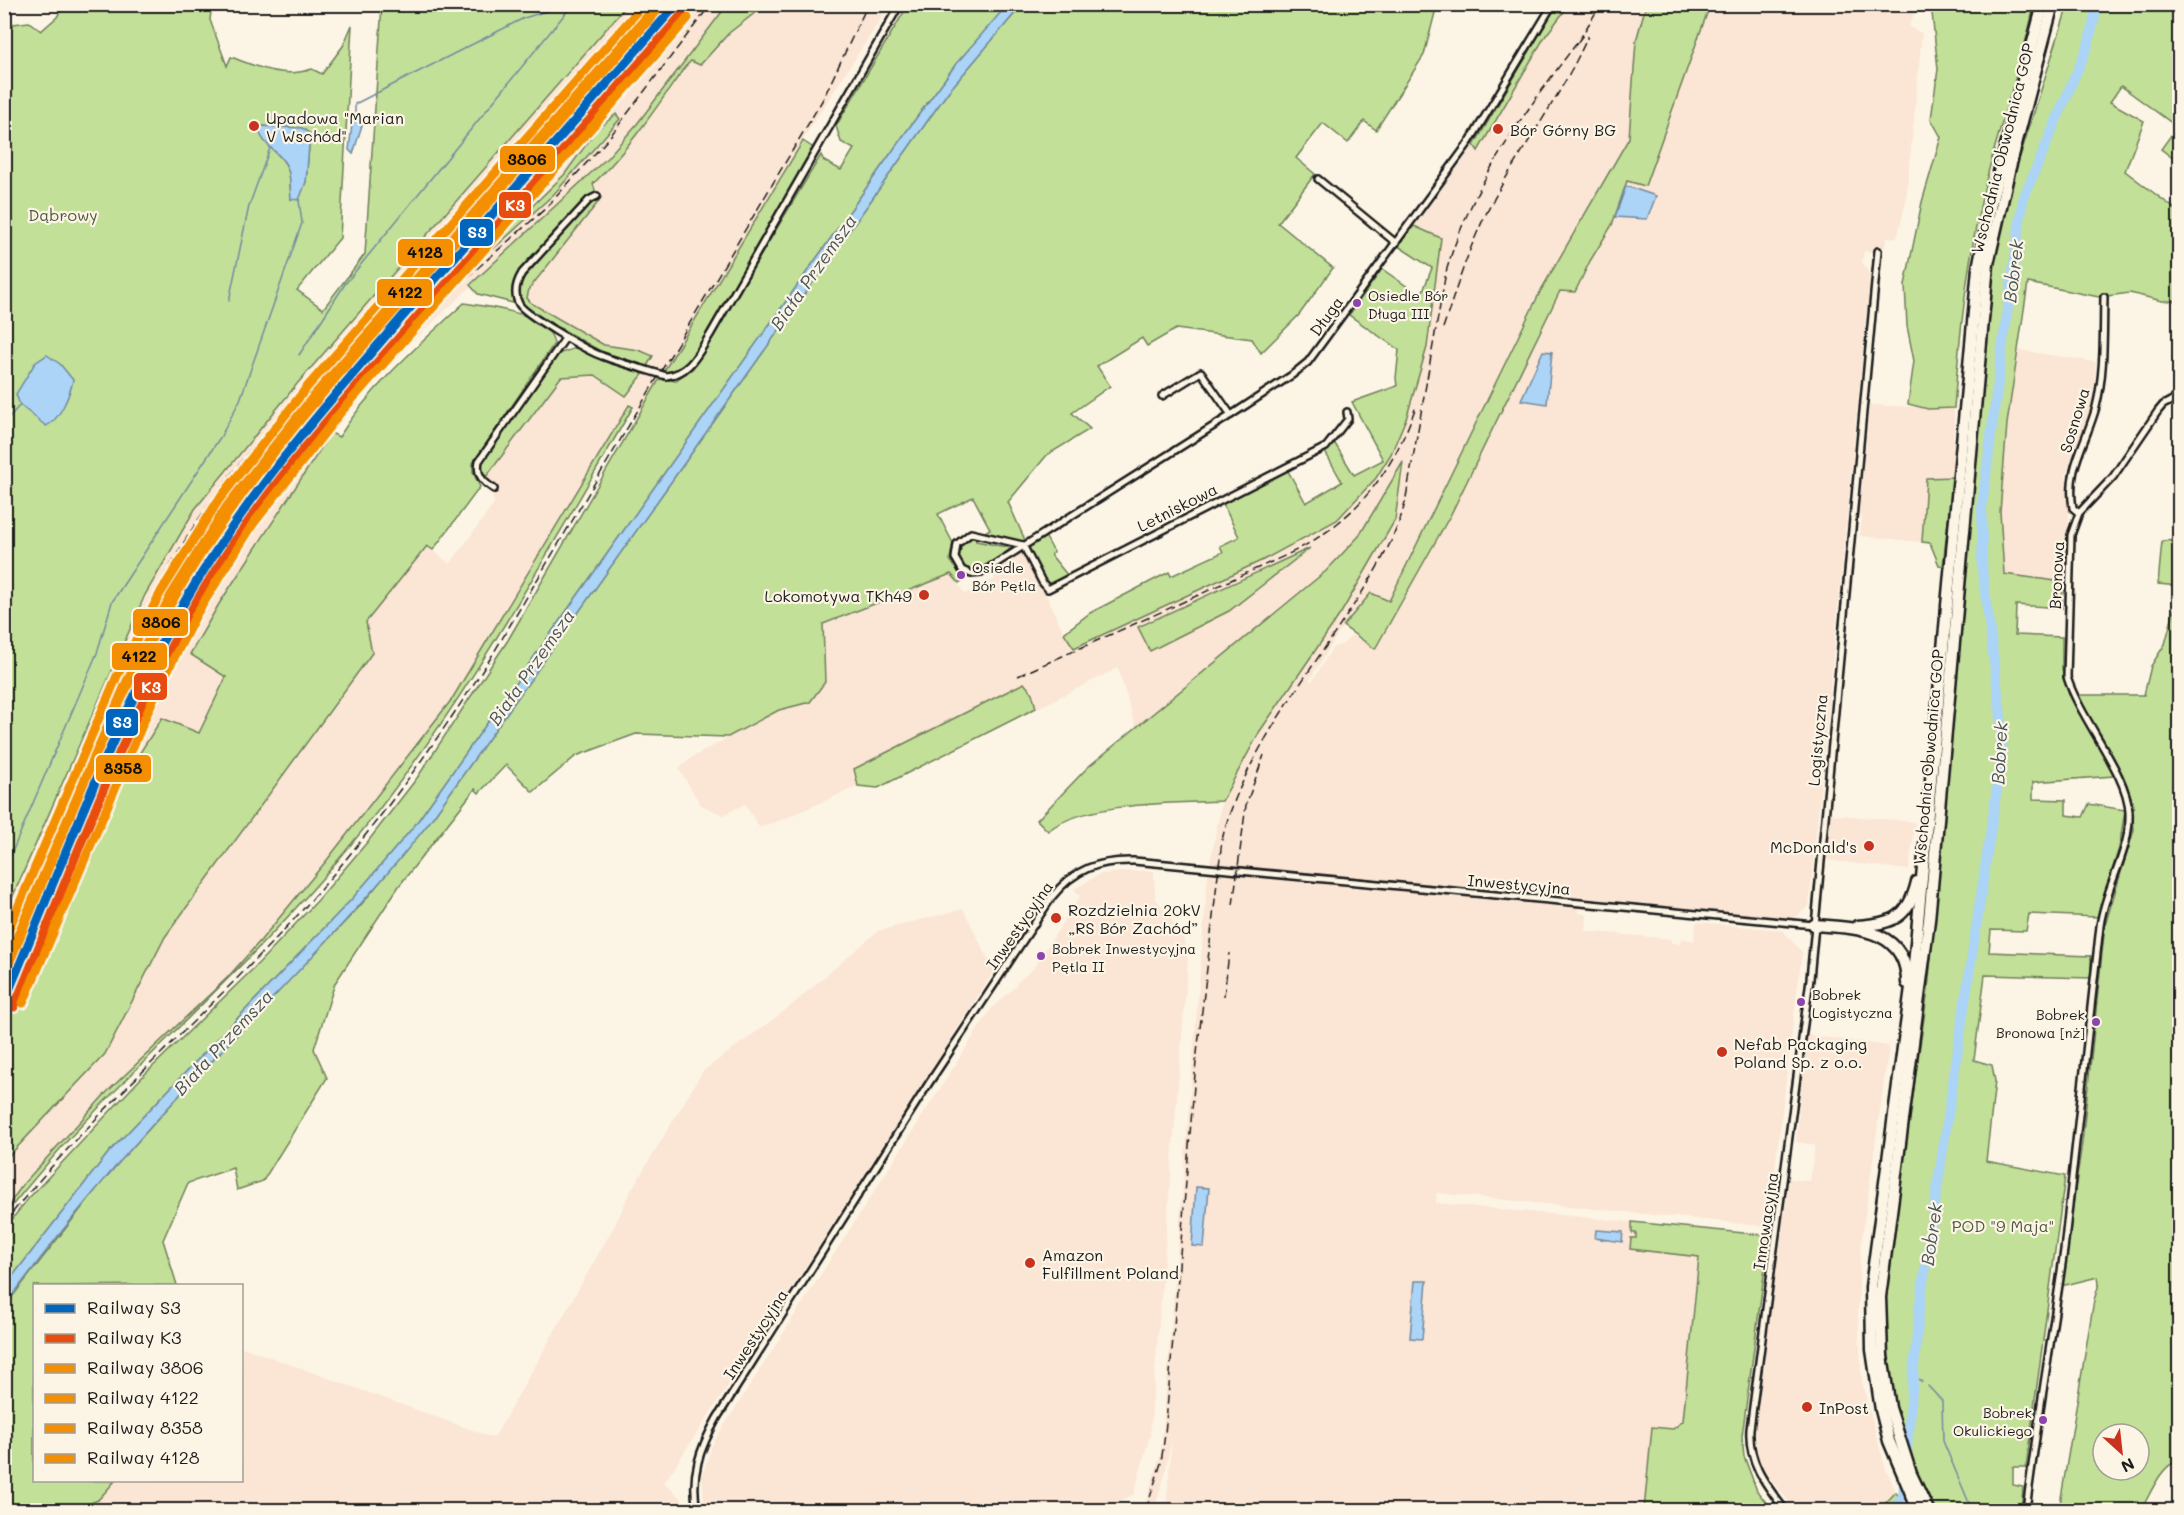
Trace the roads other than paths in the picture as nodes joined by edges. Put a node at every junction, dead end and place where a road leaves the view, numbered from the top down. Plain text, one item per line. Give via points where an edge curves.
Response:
1 (900, 4) edge
2 (1553, 4) edge
3 (2043, 4) edge
4 (2052, 4) edge
5 (1318, 179) dead end
6 (597, 196) dead end
7 (1396, 243) junction
8 (1878, 251) dead end
9 (2104, 297) dead end
10 (566, 337) junction
11 (1162, 396) dead end
12 (2180, 396) edge
13 (1347, 412) dead end
14 (1231, 415) junction
15 (494, 489) dead end
16 (2079, 513) junction
17 (1023, 545) junction
18 (1925, 851) junction
19 (1814, 925) junction
20 (1845, 927) junction
21 (1907, 1025) junction
22 (697, 1510) edge
23 (1785, 1510) edge
24 (1917, 1510) edge
25 (1928, 1510) edge
26 (2026, 1510) edge

1 - 10 street, bridge via 689,367 666,376 600,356
2 - 7 street, Długa via 1492,108
3 - 18 highway, Wschodnia Obwodnica GOP via 1991,202 1978,268
4 - 25 highway, Wschodnia Obwodnica GOP via 1992,241 1980,335 1929,920 1880,1287 1882,1356 1895,1429
5 - 7 street
6 - 10 street via 540,254 516,285 522,308
7 - 14 street, Długa via 1308,362
8 - 19 street, Logistyczna
9 - 16 street, Sosnowa via 2096,406 2070,482 2073,508
10 - 15 street via 479,461 478,472
11 - 14 street via 1201,372
12 - 16 street, Bronowa via 2163,405 2113,477
13 - 17 street, Letniskowa via 1348,419 1326,447 1048,589
14 - 17 street, Długa
16 - 26 street, Bronowa via 2071,535 2067,677 2091,731 2122,782 2129,812 2100,924 2063,1251
17 - 17 street, Długa via 976,533 963,537 955,549 958,567 966,573 981,573
18 - 20 highway via 1911,903 1901,915 1878,925
18 - 21 highway, Wschodnia Obwodnica GOP
19 - 20 highway
19 - 22 street, Inwestycyjna via 1134,861 1107,861 1083,869 1052,897 717,1418 697,1459
19 - 23 street, Innowacyjna via 1750,1438 1756,1468
20 - 21 highway via 1881,936 1901,954 1907,972
21 - 24 highway, Wschodnia Obwodnica GOP via 1871,1287 1874,1370 1889,1441

